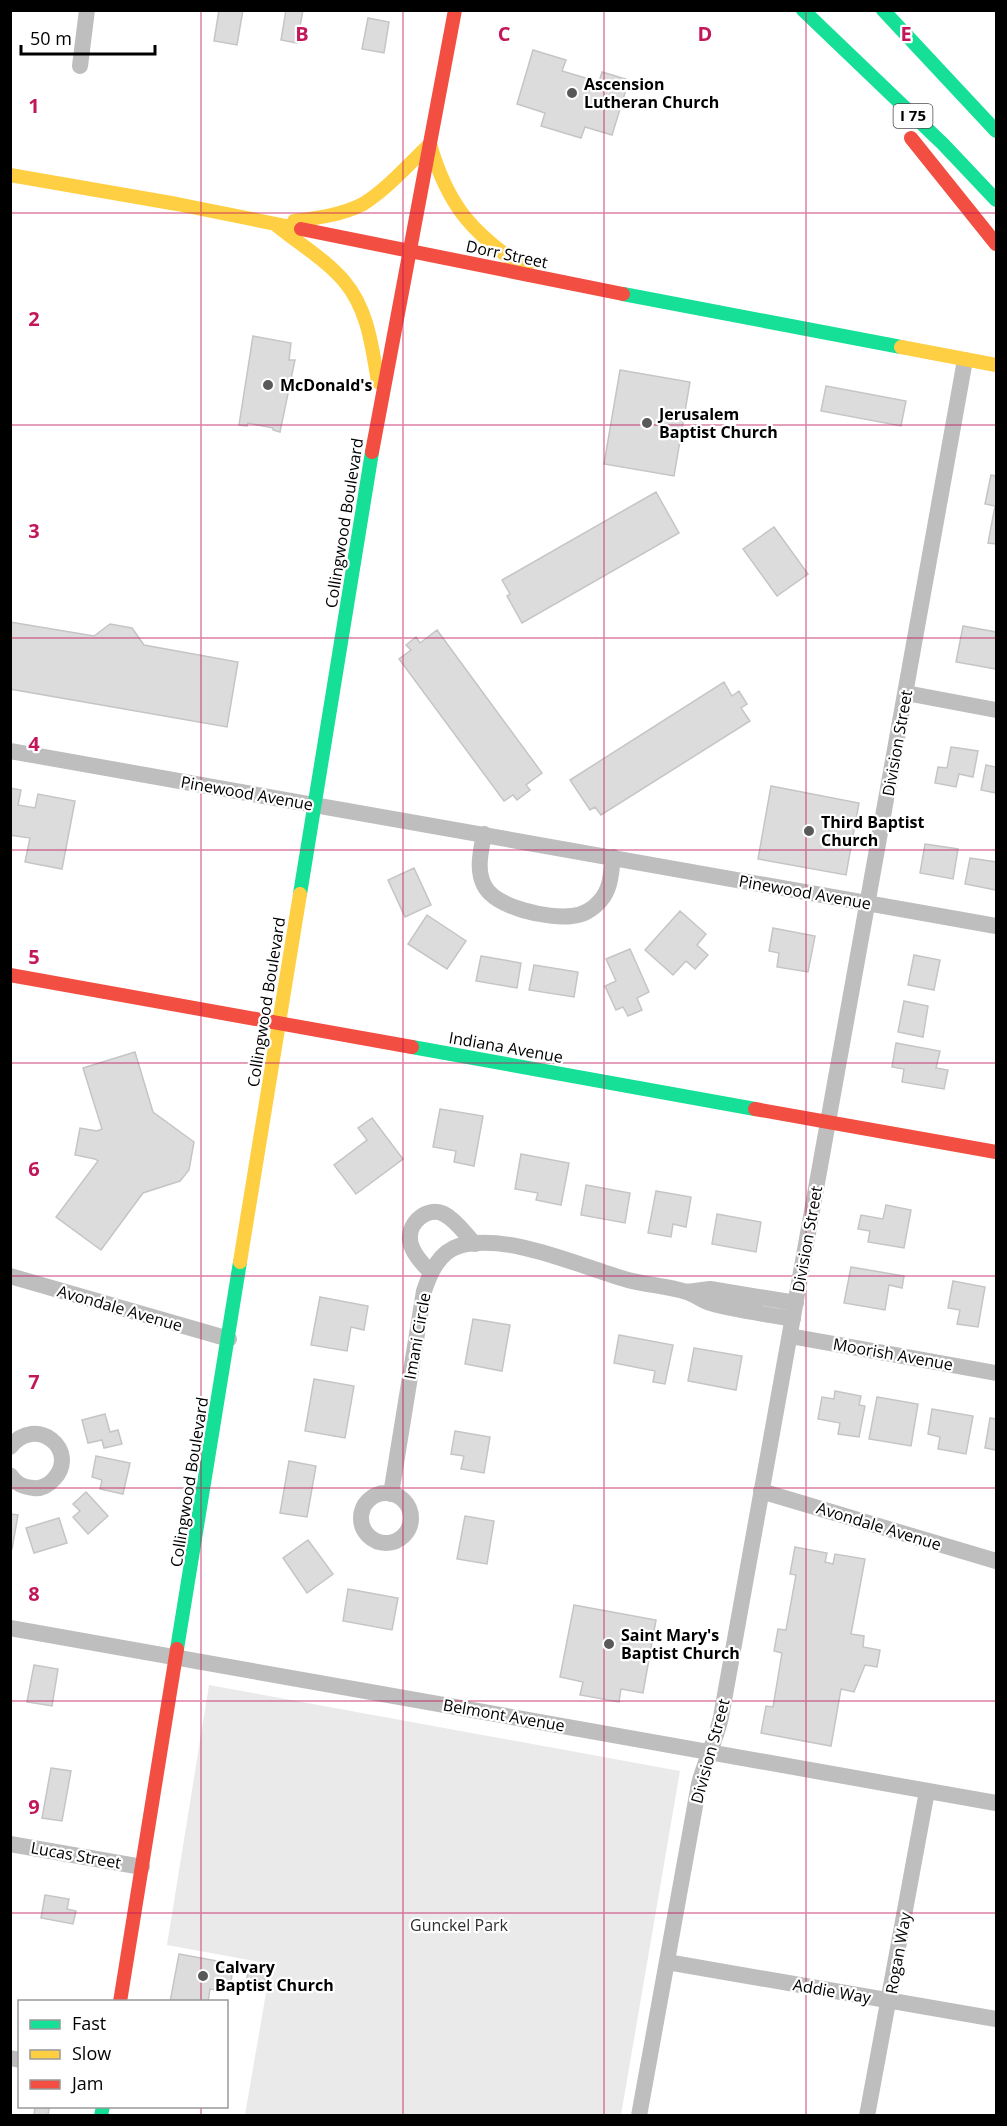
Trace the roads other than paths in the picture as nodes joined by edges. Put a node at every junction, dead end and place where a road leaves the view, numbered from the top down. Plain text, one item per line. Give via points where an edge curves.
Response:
1 (87, 10) edge
2 (455, 10) edge
3 (803, 10) edge
4 (884, 10) edge
5 (828, 35) junction
6 (80, 66) dead end
7 (888, 109) dead end
8 (996, 112) edge
9 (902, 128) dead end
10 (996, 131) edge
11 (430, 144) junction
12 (10, 175) edge
13 (996, 200) edge
14 (273, 223) junction
15 (996, 244) edge
16 (410, 250) junction
17 (536, 276) junction
18 (965, 360) junction
19 (996, 366) edge
20 (381, 397) junction
21 (906, 693) junction
22 (996, 710) edge
23 (10, 751) edge
24 (316, 805) junction
25 (484, 834) junction
26 (613, 858) junction
27 (868, 903) junction
28 (996, 926) edge
29 (10, 975) edge
30 (279, 1023) junction
31 (829, 1121) junction
32 (996, 1152) edge
33 (475, 1244) junction
34 (430, 1271) junction
35 (10, 1276) edge
36 (794, 1311) junction
37 (790, 1336) junction
38 (229, 1339) junction
39 (996, 1373) edge
40 (10, 1447) edge
41 (10, 1475) edge
42 (761, 1491) junction
43 (391, 1494) dead end
44 (996, 1561) edge
45 (10, 1628) edge
46 (177, 1658) junction
47 (710, 1752) junction
48 (927, 1791) junction
49 (996, 1803) edge
50 (10, 1844) edge
51 (142, 1867) junction
52 (667, 1962) junction
53 (120, 2000) edge
54 (890, 2001) junction
55 (996, 2019) edge
56 (639, 2115) edge
57 (867, 2115) edge

1 - 6 street
2 - 11 main road, Collingwood Boulevard
3 - 5 main road, I 75
4 - 8 main road
4 - 10 main road
5 - 7 main road
5 - 13 main road, I 75
9 - 15 main road
11 - 14 main road via 362,204 324,217
11 - 16 main road, Collingwood Boulevard
11 - 17 main road via 457,209 507,257
12 - 14 main road, Dorr Street
14 - 16 main road, Dorr Street
14 - 20 main road via 344,282 358,303 371,342
16 - 17 main road, Dorr Street
16 - 20 main road, Collingwood Boulevard
17 - 18 main road, Dorr Street
18 - 19 main road, Dorr Street
18 - 21 street, Division Street
20 - 24 main road, Collingwood Boulevard
21 - 22 street
21 - 27 street, Division Street
23 - 24 street, Pinewood Avenue
24 - 25 street, Pinewood Avenue
24 - 30 main road, Collingwood Boulevard
25 - 26 street, Pinewood Avenue
25 - 26 street via 480,865 484,885 505,904 526,910 572,916 591,909 606,894
26 - 27 street, Pinewood Avenue
27 - 28 street, Pinewood Avenue
27 - 31 street, Division Street
29 - 30 main road, Indiana Avenue
30 - 31 main road, Indiana Avenue
30 - 38 main road, Collingwood Boulevard
31 - 32 main road, Indiana Avenue
31 - 36 street, Division Street
33 - 34 street, Imani Circle via 458,1247 443,1256
33 - 34 street via 443,1213 423,1215 416,1221 410,1241
33 - 36 street, Imani Circle via 540,1252 628,1280 686,1292 710,1289
34 - 43 street, Imani Circle
35 - 38 street, Avondale Avenue
36 - 37 street, Division Street
37 - 39 street, Moorish Avenue
37 - 42 street, Division Street
38 - 46 main road, Collingwood Boulevard
40 - 41 street via 25,1435 38,1433 59,1448 62,1462 51,1484 39,1488 16,1483
42 - 44 street, Avondale Avenue
42 - 47 street, Division Street via 721,1717
45 - 46 street, Belmont Avenue
46 - 47 street, Belmont Avenue
46 - 51 main road, Collingwood Boulevard
47 - 48 street, Belmont Avenue
47 - 52 street, Division Street via 699,1784
48 - 49 street, Belmont Avenue
48 - 54 street, Rogan Way
50 - 51 street, Lucas Street
51 - 53 main road, Collingwood Boulevard
52 - 54 street, Addie Way
52 - 56 street, Division Street
54 - 55 street, Addie Way
54 - 57 street, Rogan Way

